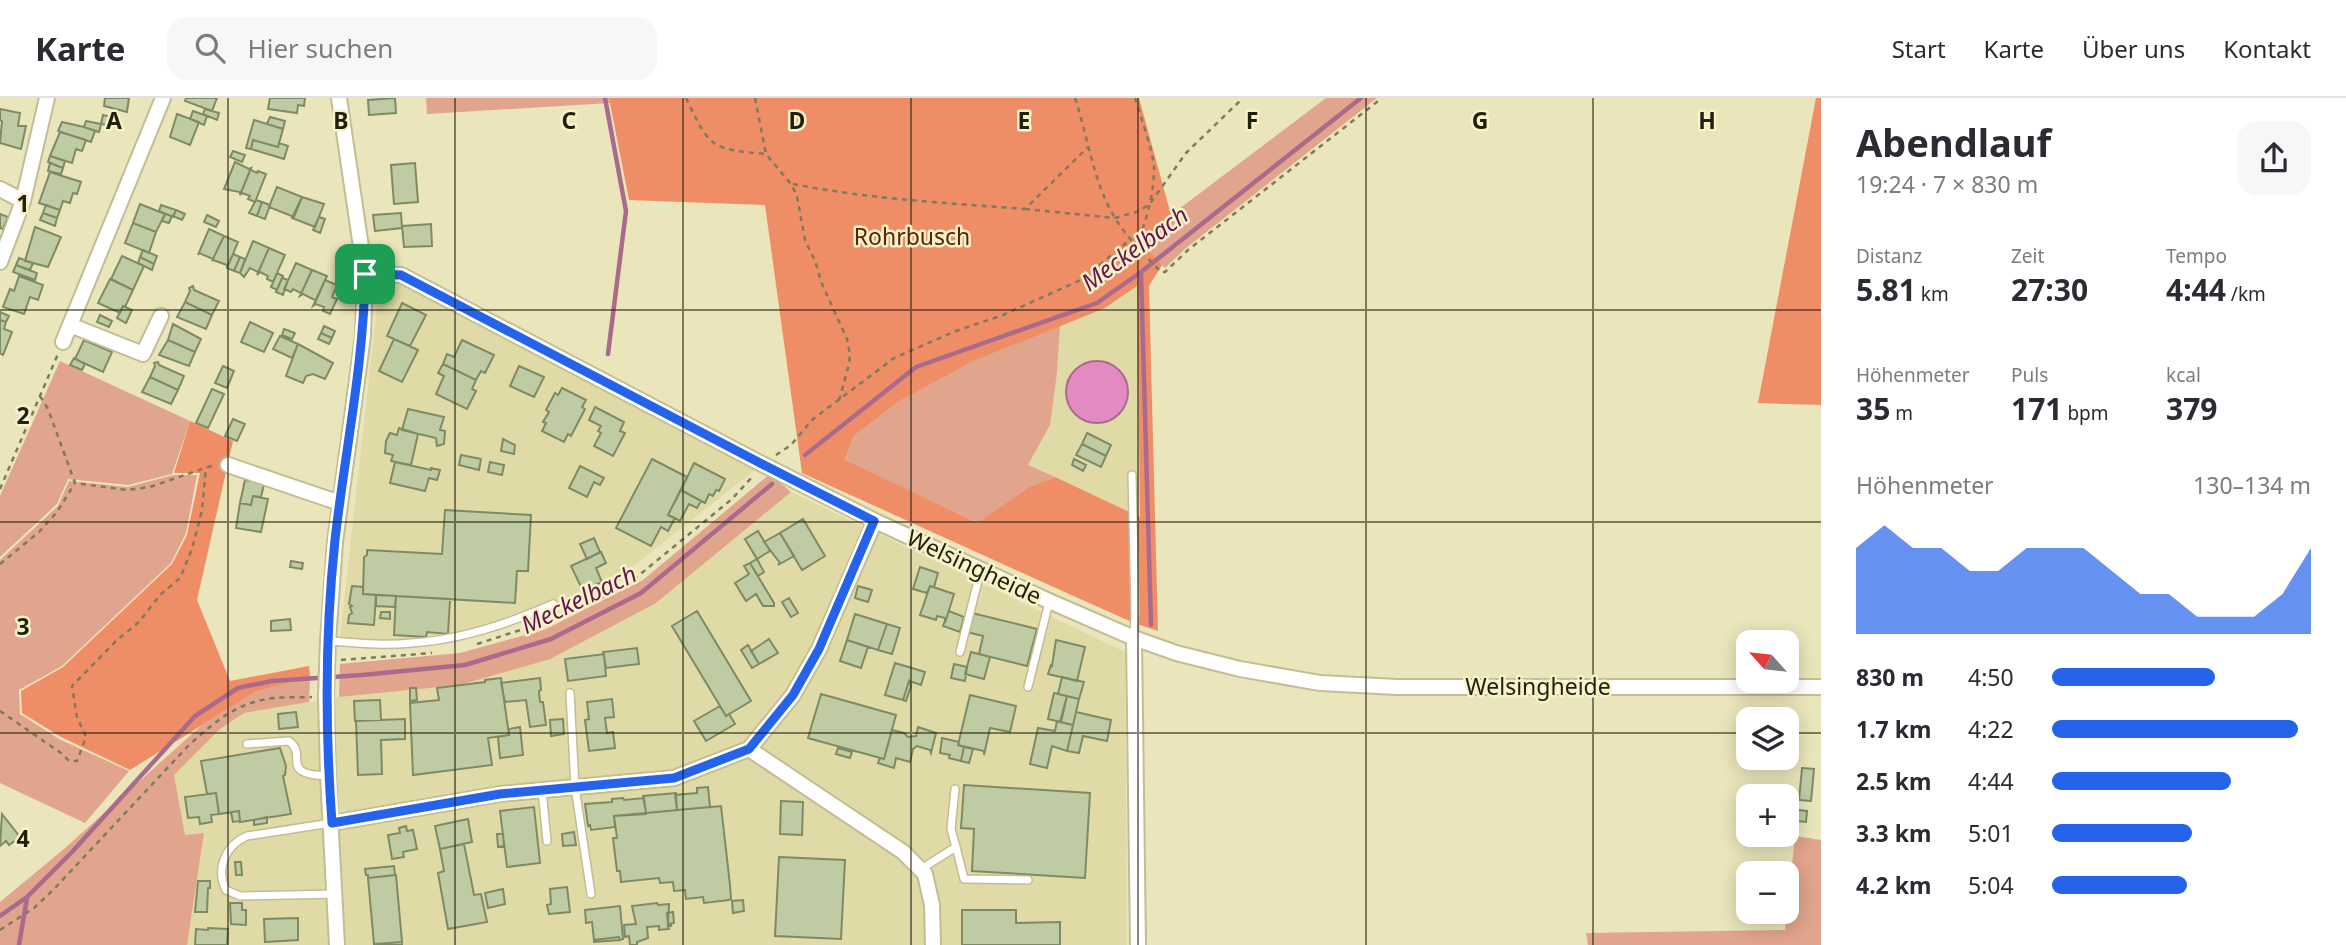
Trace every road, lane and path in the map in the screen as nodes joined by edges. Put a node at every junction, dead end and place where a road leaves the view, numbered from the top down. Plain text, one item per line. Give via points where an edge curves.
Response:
1 (47, 98) edge
2 (163, 98) edge
3 (339, 98) edge
4 (686, 98) edge
5 (755, 98) edge
6 (1074, 98) edge
7 (1135, 98) edge
8 (1243, 98) edge
9 (1382, 98) edge
10 (1088, 147) junction
11 (766, 154) junction
12 (791, 184) junction
13 (0, 189) edge
14 (23, 201) junction
15 (1149, 205) junction
16 (1025, 209) junction
17 (1115, 218) junction
18 (1135, 245) junction
19 (0, 262) edge
20 (365, 274) junction
21 (161, 316) dead end
22 (70, 325) junction
23 (63, 342) joint
24 (40, 396) junction
25 (839, 401) junction
26 (762, 464) junction
27 (228, 465) joint
28 (206, 467) junction
29 (1132, 475) dead end
30 (75, 482) junction
31 (0, 489) edge
32 (340, 503) junction
33 (874, 521) junction
34 (0, 565) edge
35 (981, 569) junction
36 (1049, 601) junction
37 (553, 604) dead end
38 (1134, 638) junction
39 (328, 641) junction
40 (960, 652) dead end
41 (1028, 687) dead end
42 (1821, 687) edge
43 (326, 693) junction
44 (570, 693) dead end
45 (0, 711) edge
46 (247, 744) dead end
47 (749, 749) junction
48 (328, 776) junction
49 (575, 787) junction
50 (955, 789) dead end
51 (542, 790) junction
52 (332, 823) junction
53 (547, 841) dead end
54 (956, 847) junction
55 (920, 869) junction
56 (1028, 880) dead end
57 (335, 894) junction
58 (591, 894) dead end
59 (0, 930) edge
60 (337, 945) edge
61 (933, 945) edge
62 (1138, 945) edge

1 - 14 street
2 - 22 street
3 - 20 street
4 - 11 path via 712,142 730,151
5 - 11 path
6 - 10 path
7 - 15 path via 1154,165
8 - 15 path via 1186,153
9 - 18 path via 1165,272
10 - 16 path
10 - 17 path
11 - 12 path
12 - 16 path
12 - 25 path via 805,240 847,339 849,364
13 - 14 street
14 - 19 street
15 - 17 path
15 - 18 path
16 - 17 path
17 - 18 path
18 - 25 path via 1126,243 1083,279 894,358
20 - 26 street, Welsingheide via 401,275
20 - 32 street via 363,336
21 - 22 street via 143,354
22 - 23 street
23 - 24 path
24 - 30 path
24 - 31 path
25 - 26 path via 812,420 791,445
26 - 33 street, Welsingheide
27 - 28 path
27 - 32 street
28 - 30 path via 150,487 127,490
28 - 45 path via 202,510 180,578 72,686 86,737 77,761 69,761
29 - 38 lane
30 - 34 path via 57,512
32 - 39 street
33 - 35 street, Welsingheide
33 - 47 street via 819,649 793,695
35 - 36 street, Welsingheide
35 - 40 lane
36 - 38 street, Welsingheide
36 - 41 lane
37 - 39 lane via 442,640 408,644
38 - 42 street, Welsingheide via 1220,665 1320,683
38 - 62 street
39 - 43 street
43 - 48 street
43 - 59 path via 263,699 235,709 211,725 34,908
44 - 49 lane
46 - 48 lane via 289,741 296,749 299,769 307,775
47 - 49 street via 674,778
47 - 55 street via 903,852
48 - 52 street
49 - 51 street
49 - 58 lane
50 - 54 lane via 951,829
51 - 52 street
51 - 53 lane
52 - 57 street
52 - 57 lane via 236,841 224,857 222,875 226,890 240,896
54 - 55 lane
54 - 56 lane via 964,879
55 - 61 street via 932,905
57 - 60 street

